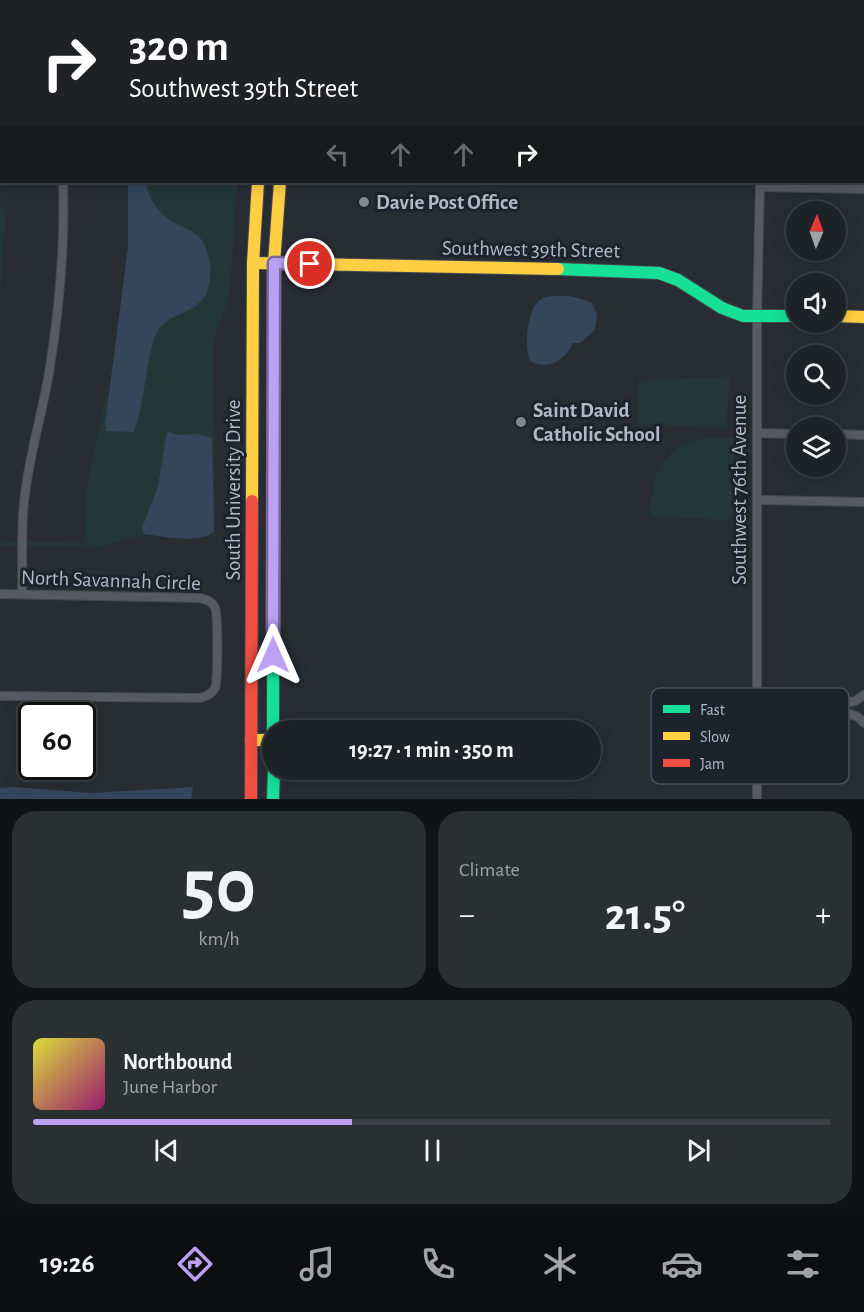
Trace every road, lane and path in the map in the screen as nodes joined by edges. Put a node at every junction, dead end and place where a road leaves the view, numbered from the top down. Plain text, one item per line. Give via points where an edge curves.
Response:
1 (63, 183) edge
2 (258, 183) edge
3 (280, 183) edge
4 (760, 184) edge
5 (864, 189) edge
6 (253, 263) junction
7 (274, 263) junction
8 (757, 316) junction
9 (786, 316) edge
10 (846, 316) edge
11 (864, 316) edge
12 (757, 433) junction
13 (786, 434) edge
14 (846, 434) edge
15 (864, 435) edge
16 (757, 500) junction
17 (864, 502) edge
18 (252, 549) junction
19 (274, 549) junction
20 (0, 594) edge
21 (22, 594) junction
22 (757, 688) edge
23 (864, 695) edge
24 (0, 696) edge
25 (849, 702) edge
26 (849, 714) edge
27 (273, 720) edge
28 (864, 723) edge
29 (251, 740) junction
30 (262, 740) edge
31 (274, 780) edge
32 (250, 799) edge
33 (273, 799) edge

1 - 21 street via 57,314 24,497
2 - 6 main road, South University Drive
3 - 7 main road, South University Drive
4 - 5 street
4 - 8 street, Southwest 76th Avenue
6 - 7 main road, Southwest 39th Street
6 - 18 main road, South University Drive
7 - 8 main road, Southwest 39th Street via 658,273 678,280 722,308 743,316
7 - 19 main road, South University Drive
8 - 9 main road, Southwest 39th Street
8 - 12 street, Southwest 76th Avenue
10 - 11 main road
12 - 13 street
12 - 16 street, Southwest 76th Avenue
14 - 15 street
16 - 17 street
16 - 22 street, Southwest 76th Avenue
18 - 19 main road
18 - 29 main road, South University Drive
19 - 27 main road, South University Drive
20 - 21 street, North Savannah Circle
21 - 24 street, North Savannah Circle via 208,600 217,612 217,684 200,698
23 - 25 street
26 - 28 street
29 - 30 main road
29 - 32 main road, South University Drive
31 - 33 main road

